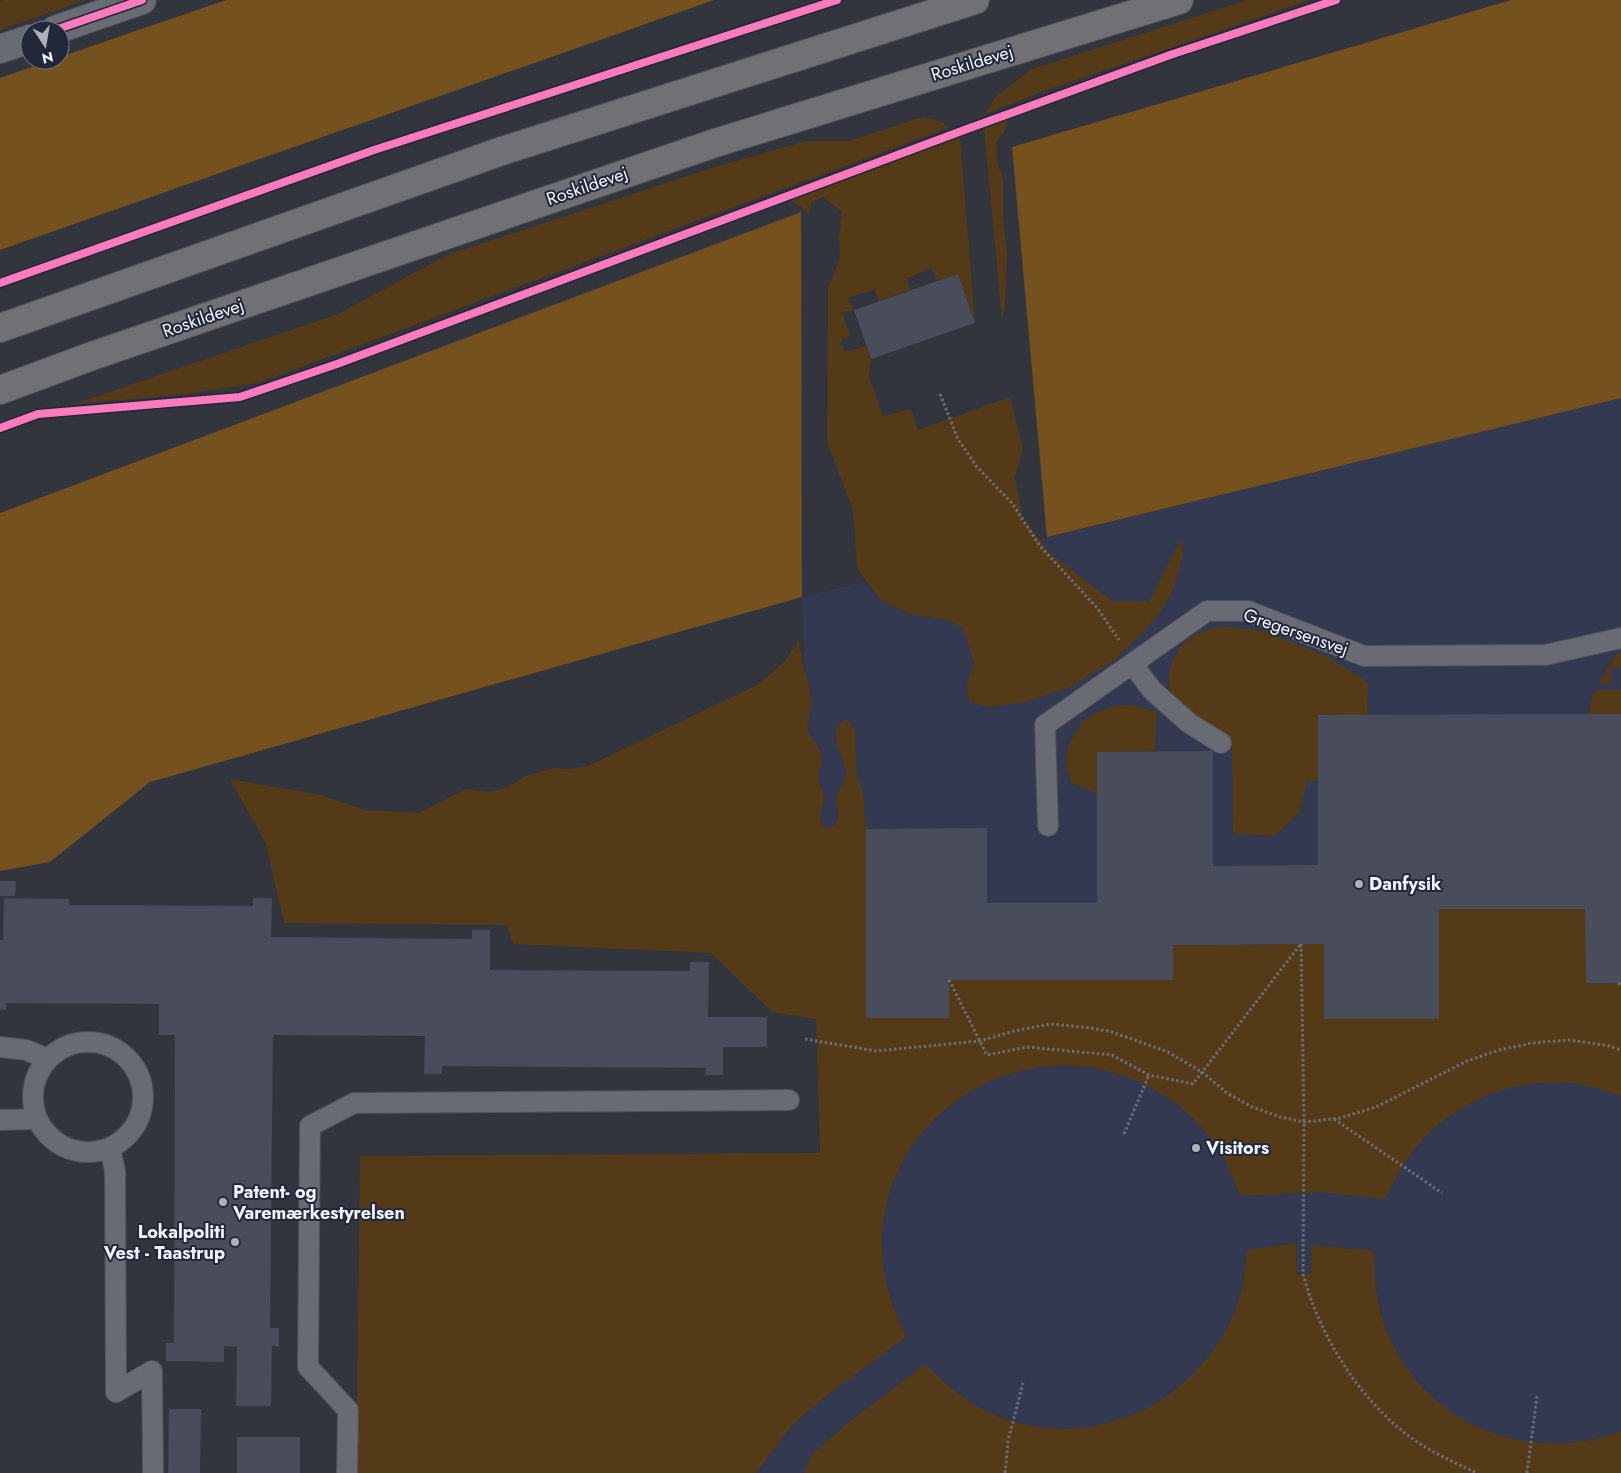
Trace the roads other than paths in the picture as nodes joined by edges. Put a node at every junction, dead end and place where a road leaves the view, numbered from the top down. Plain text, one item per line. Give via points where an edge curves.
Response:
1 (142, 0) edge
2 (975, 0) edge
3 (1179, 0) edge
4 (70, 25) edge
5 (20, 42) edge
6 (0, 49) edge
7 (0, 328) edge
8 (0, 390) edge
9 (1621, 638) edge
10 (1133, 665) junction
11 (1221, 743) dead end
12 (1048, 826) dead end
13 (0, 1047) edge
14 (48, 1060) junction
15 (789, 1100) dead end
16 (37, 1119) junction
17 (0, 1120) edge
18 (110, 1148) junction
19 (153, 1473) edge
20 (347, 1473) edge

1 - 4 street
2 - 7 main road via 502,151
3 - 8 main road, Roskildevej via 715,142
5 - 6 street
9 - 10 lane, Gregersensvej via 1545,655 1364,656 1248,611 1207,611
10 - 11 lane via 1152,690 1189,723
10 - 12 lane, Gregersensvej via 1045,725
13 - 14 lane via 26,1050
14 - 16 lane via 34,1084 33,1106
14 - 18 lane via 72,1044 94,1043 120,1052 135,1068 144,1096 142,1110 133,1130
15 - 20 lane via 354,1103 310,1126 308,1366 348,1410
16 - 17 lane
16 - 18 lane via 50,1138 69,1149 90,1152
18 - 19 lane via 115,1171 116,1392 152,1371

